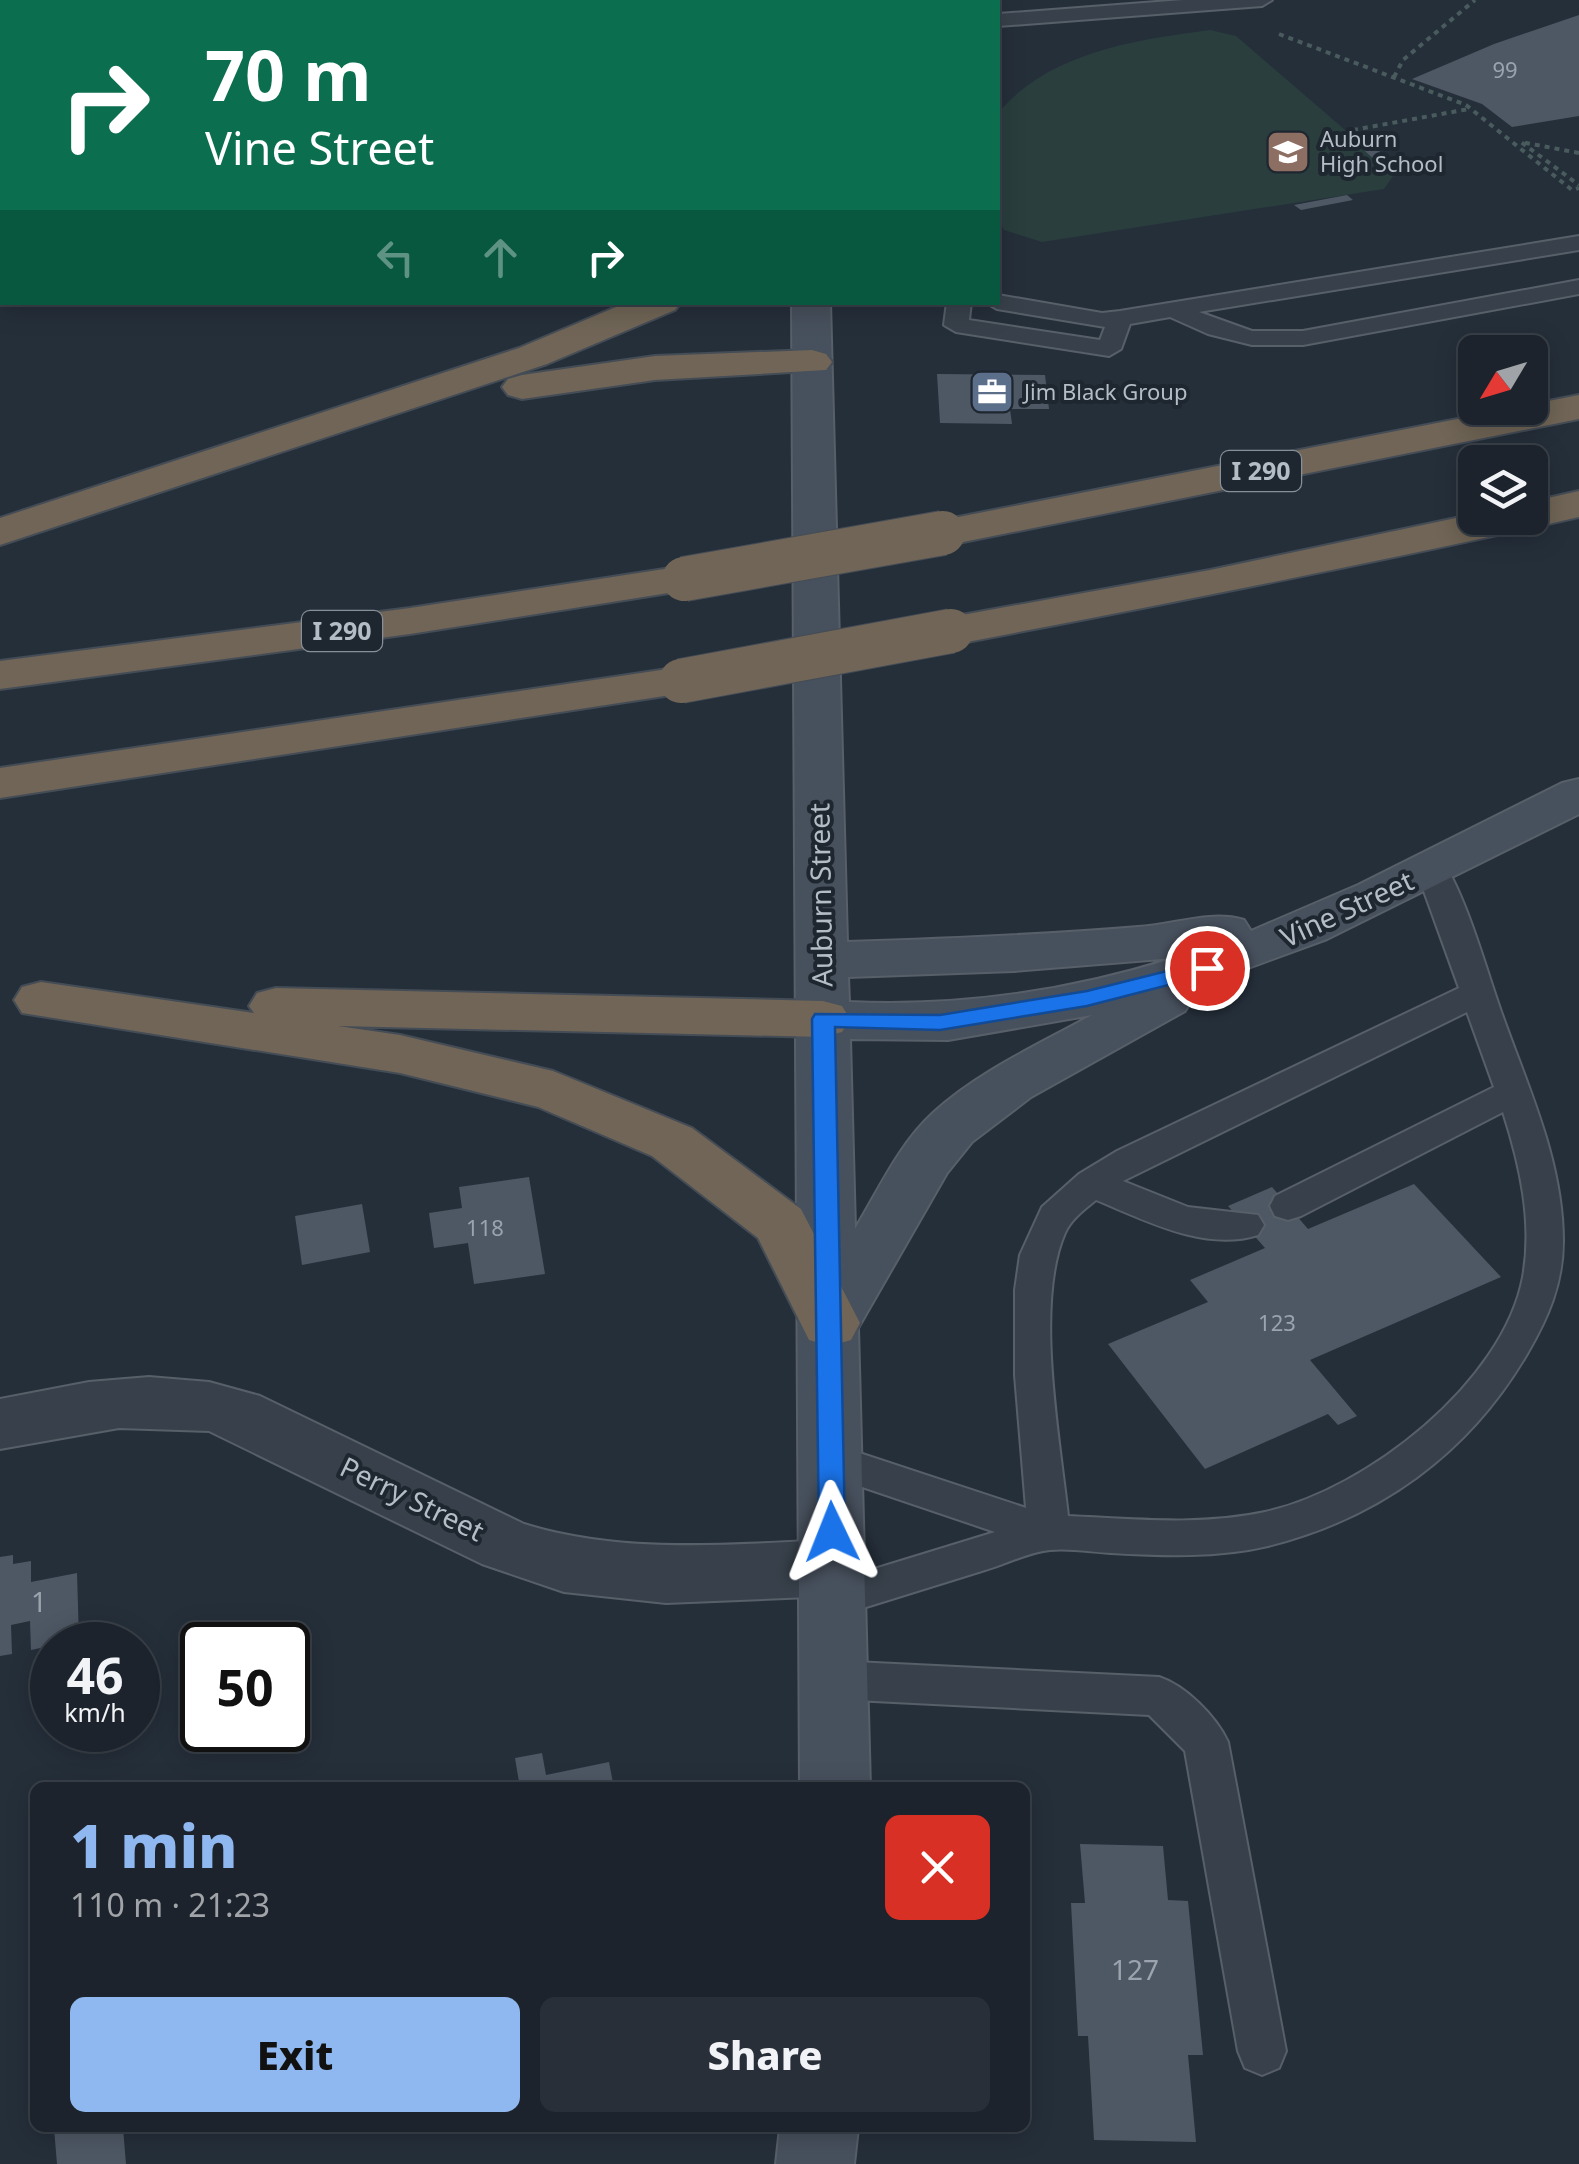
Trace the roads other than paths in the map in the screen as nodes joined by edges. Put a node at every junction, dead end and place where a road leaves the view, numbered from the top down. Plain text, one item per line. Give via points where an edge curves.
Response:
1 (1262, 0) edge
2 (1000, 20) edge
3 (1579, 243) edge
4 (1579, 288) edge
5 (1000, 302) edge
6 (655, 305) edge
7 (811, 305) edge
8 (959, 305) edge
9 (1177, 312) junction
10 (1120, 318) junction
11 (812, 362) junction
12 (1579, 407) edge
13 (276, 441) junction
14 (1579, 504) edge
15 (1548, 511) edge
16 (1458, 530) edge
17 (0, 532) edge
18 (0, 675) edge
19 (0, 783) edge
20 (1579, 794) edge
21 (1511, 830) junction
22 (1432, 869) junction
23 (823, 960) junction
24 (1230, 961) junction
25 (1477, 993) junction
26 (20, 1000) edge
27 (823, 1019) junction
28 (1513, 1092) junction
29 (1092, 1183) junction
30 (1288, 1206) dead end
31 (1246, 1225) dead end
32 (830, 1323) junction
33 (0, 1424) edge
34 (829, 1459) junction
35 (1048, 1533) junction
36 (834, 1583) junction
37 (834, 1680) junction
38 (835, 1782) edge
39 (1262, 2051) dead end
40 (819, 2132) edge
41 (815, 2164) edge

1 - 2 lane
3 - 9 lane
4 - 9 lane via 1304,338 1252,338
5 - 10 lane
6 - 13 highway via 533,356
7 - 11 main road, Auburn Street
8 - 10 lane via 956,325 1109,349
9 - 10 lane
11 - 13 highway via 584,376
11 - 23 main road, Auburn Street
12 - 18 highway, I 290, bridge via 684,580
13 - 17 highway
14 - 15 highway
16 - 19 highway, bridge via 681,681
20 - 21 main road, Vine Street
21 - 22 main road, Vine Street
21 - 23 main road, Vine Street via 1310,907 1215,935 1014,954
22 - 24 main road, Vine Street
22 - 25 lane
23 - 27 main road, Auburn Street
24 - 27 main road, Vine Street via 1087,999 940,1022
24 - 32 main road via 1012,1082 952,1128 927,1158
25 - 28 lane
25 - 29 lane
26 - 27 highway
26 - 32 highway via 400,1054 553,1091 672,1142 736,1187 780,1224
27 - 32 main road, Auburn Street
28 - 30 lane
28 - 35 lane via 1532,1144 1543,1207 1542,1278 1532,1314 1454,1426 1383,1483 1266,1529 1183,1538
29 - 31 lane via 1184,1222
29 - 35 lane via 1050,1224 1036,1254 1032,1300
32 - 34 main road, Auburn Street
33 - 36 street, Perry Street via 128,1403 208,1404 504,1545 564,1564
34 - 35 lane
34 - 36 main road, Auburn Street
35 - 36 lane
36 - 37 main road, Auburn Street
37 - 38 main road, Auburn Street
37 - 39 lane via 1158,1696 1206,1742
40 - 41 main road

